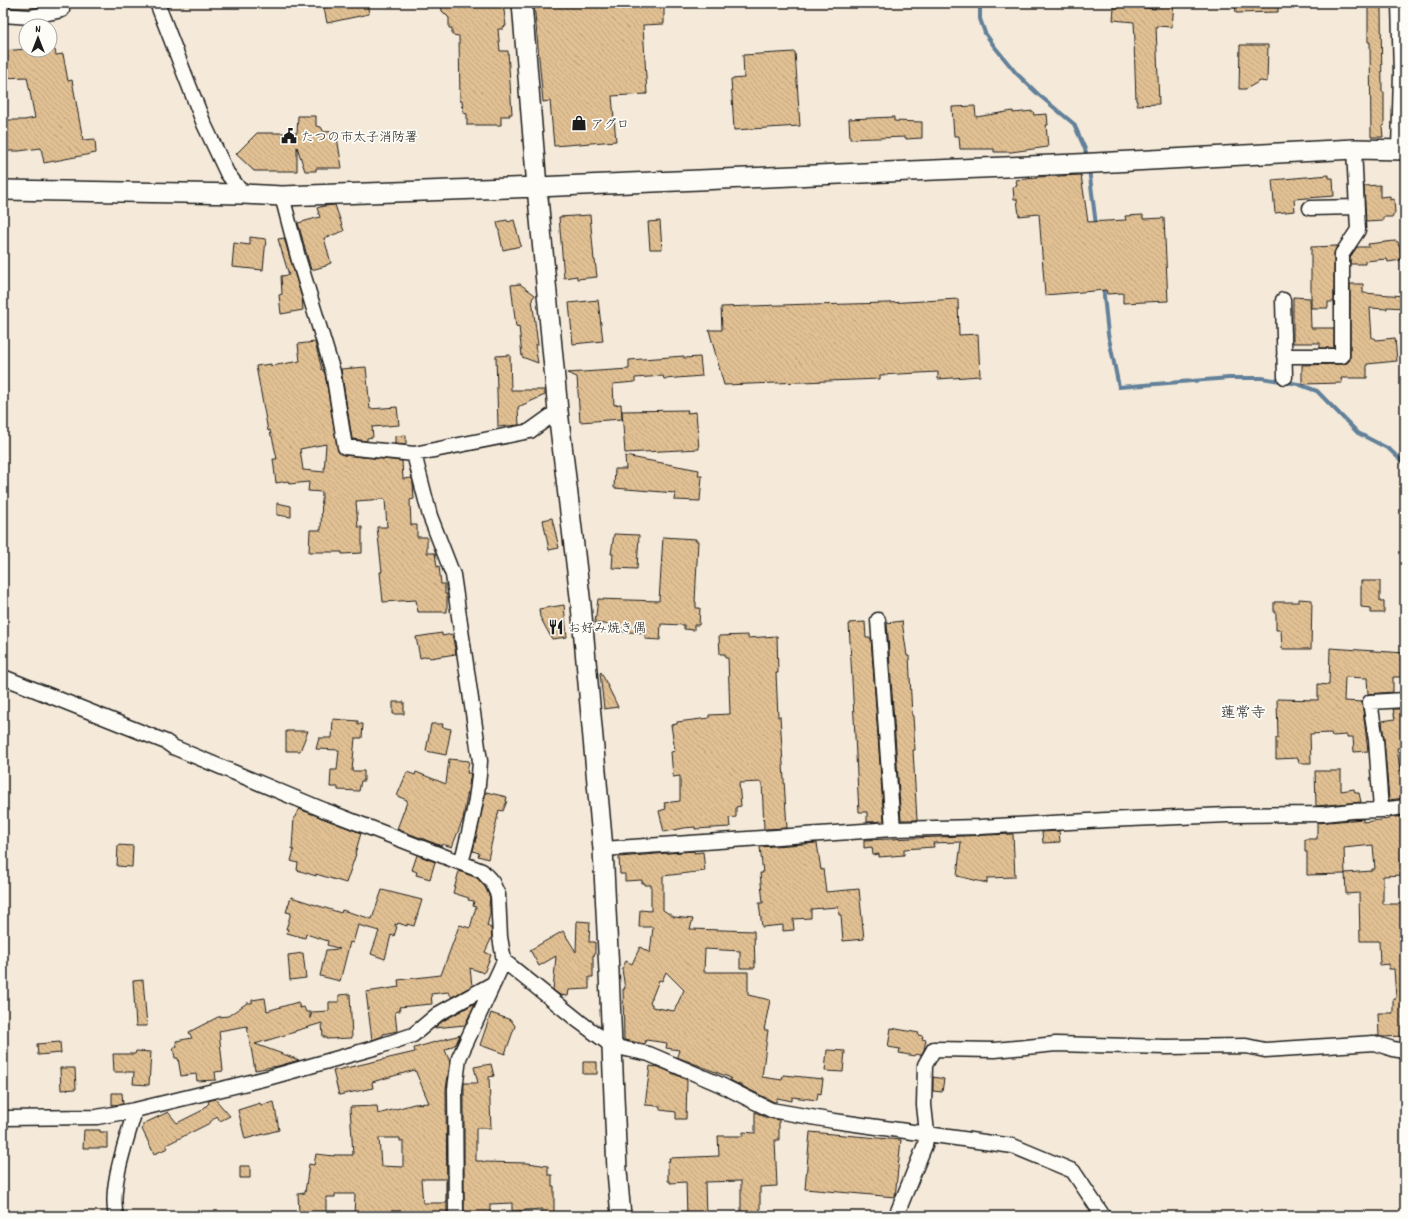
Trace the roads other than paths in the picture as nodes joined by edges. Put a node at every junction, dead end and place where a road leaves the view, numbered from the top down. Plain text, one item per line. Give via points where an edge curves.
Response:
1 (157, 3) edge
2 (522, 3) edge
3 (1399, 3) edge
4 (62, 10) dead end
5 (3, 15) edge
6 (1354, 149) junction
7 (1402, 150) edge
8 (537, 187) junction
9 (3, 190) edge
10 (243, 194) junction
11 (282, 196) junction
12 (1357, 207) junction
13 (1310, 208) dead end
14 (1283, 300) dead end
15 (1284, 356) junction
16 (1285, 378) dead end
17 (558, 411) junction
18 (414, 454) junction
19 (878, 620) dead end
20 (3, 677) edge
21 (1405, 700) edge
22 (1405, 807) edge
23 (1381, 810) junction
24 (892, 829) junction
25 (603, 849) junction
26 (461, 863) junction
27 (504, 960) junction
28 (494, 983) junction
29 (612, 1046) junction
30 (1405, 1051) edge
31 (135, 1110) junction
32 (3, 1118) edge
33 (927, 1133) junction
34 (116, 1216) edge
35 (456, 1216) edge
36 (621, 1216) edge
37 (896, 1216) edge
38 (1103, 1216) edge

1 - 10 street via 204,124 227,173
2 - 8 street
3 - 7 street
4 - 5 street via 30,17
6 - 7 street
6 - 8 street via 1076,164
6 - 12 street
8 - 11 street
8 - 17 street
9 - 10 street
10 - 11 street
11 - 18 street via 333,372 345,447
12 - 13 street
12 - 15 street via 1358,230 1342,254 1342,356
14 - 15 street
15 - 16 street
17 - 18 street via 530,431
17 - 25 street via 581,605
18 - 26 street via 430,516 453,575 480,761 474,815
19 - 24 street
20 - 26 street via 166,742 324,810
21 - 23 street via 1370,702 1376,740
22 - 23 street
23 - 24 street
24 - 25 street
25 - 29 street
26 - 27 street via 482,871 498,894
27 - 28 street
27 - 29 street
28 - 31 street via 438,1014 413,1035 271,1077
28 - 35 street via 459,1058 455,1089
29 - 33 street via 649,1054 771,1110
29 - 36 street
30 - 33 street via 1374,1043 1265,1050 1246,1046 1056,1044 995,1050 934,1049 925,1065 924,1105
31 - 32 street via 97,1117
31 - 34 street via 118,1174 114,1207
33 - 37 street via 925,1145
33 - 38 street via 1013,1146 1073,1171

